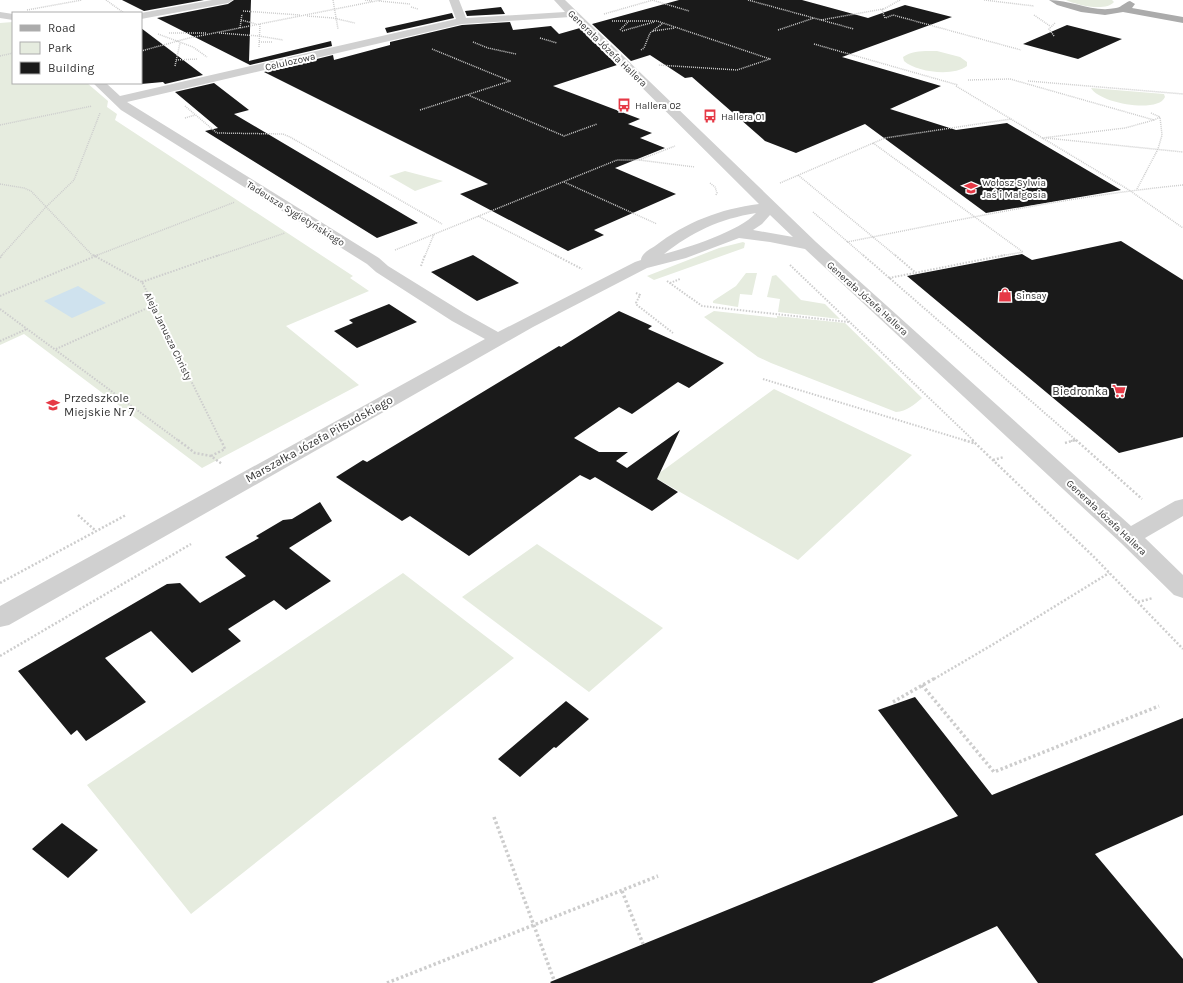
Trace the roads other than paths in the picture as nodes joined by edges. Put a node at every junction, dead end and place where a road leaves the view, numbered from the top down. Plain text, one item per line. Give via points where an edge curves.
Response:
1 (228, 0) edge
2 (454, 0) edge
3 (559, 0) edge
4 (1050, 0) edge
5 (1054, 0) edge
6 (1127, 4) edge
7 (12, 14) edge
8 (574, 14) junction
9 (0, 15) edge
10 (1183, 15) edge
11 (142, 16) edge
12 (1183, 20) edge
13 (462, 21) junction
14 (99, 84) edge
15 (119, 100) junction
16 (769, 207) junction
17 (737, 233) junction
18 (810, 245) junction
19 (641, 265) junction
20 (498, 339) junction
21 (1183, 506) edge
22 (1129, 536) junction
23 (1183, 589) edge
24 (0, 618) edge

1 - 11 street
2 - 13 street
3 - 8 street, Generała Józefa Hallera
4 - 5 main road
5 - 6 main road via 1086,10 1107,11
6 - 10 main road
6 - 12 main road
7 - 9 street
8 - 13 street, Celulozowa
8 - 16 street, Generała Józefa Hallera
13 - 15 street, Celulozowa
14 - 15 street, Tadeusza Sygietyńskiego
15 - 20 street, Tadeusza Sygietyńskiego via 125,107 458,317
16 - 17 street, Marszałka Józefa Piłsudskiego via 757,221
16 - 18 street, Generała Józefa Hallera
16 - 19 street, Marszałka Józefa Piłsudskiego via 741,211 714,219 664,245
17 - 18 street, Marszałka Józefa Piłsudskiego
17 - 19 street, Marszałka Józefa Piłsudskiego via 680,255
18 - 22 street, Generała Józefa Hallera
19 - 20 street, Marszałka Józefa Piłsudskiego
20 - 24 street, Marszałka Józefa Piłsudskiego
21 - 22 street
22 - 23 street, Generała Józefa Hallera

